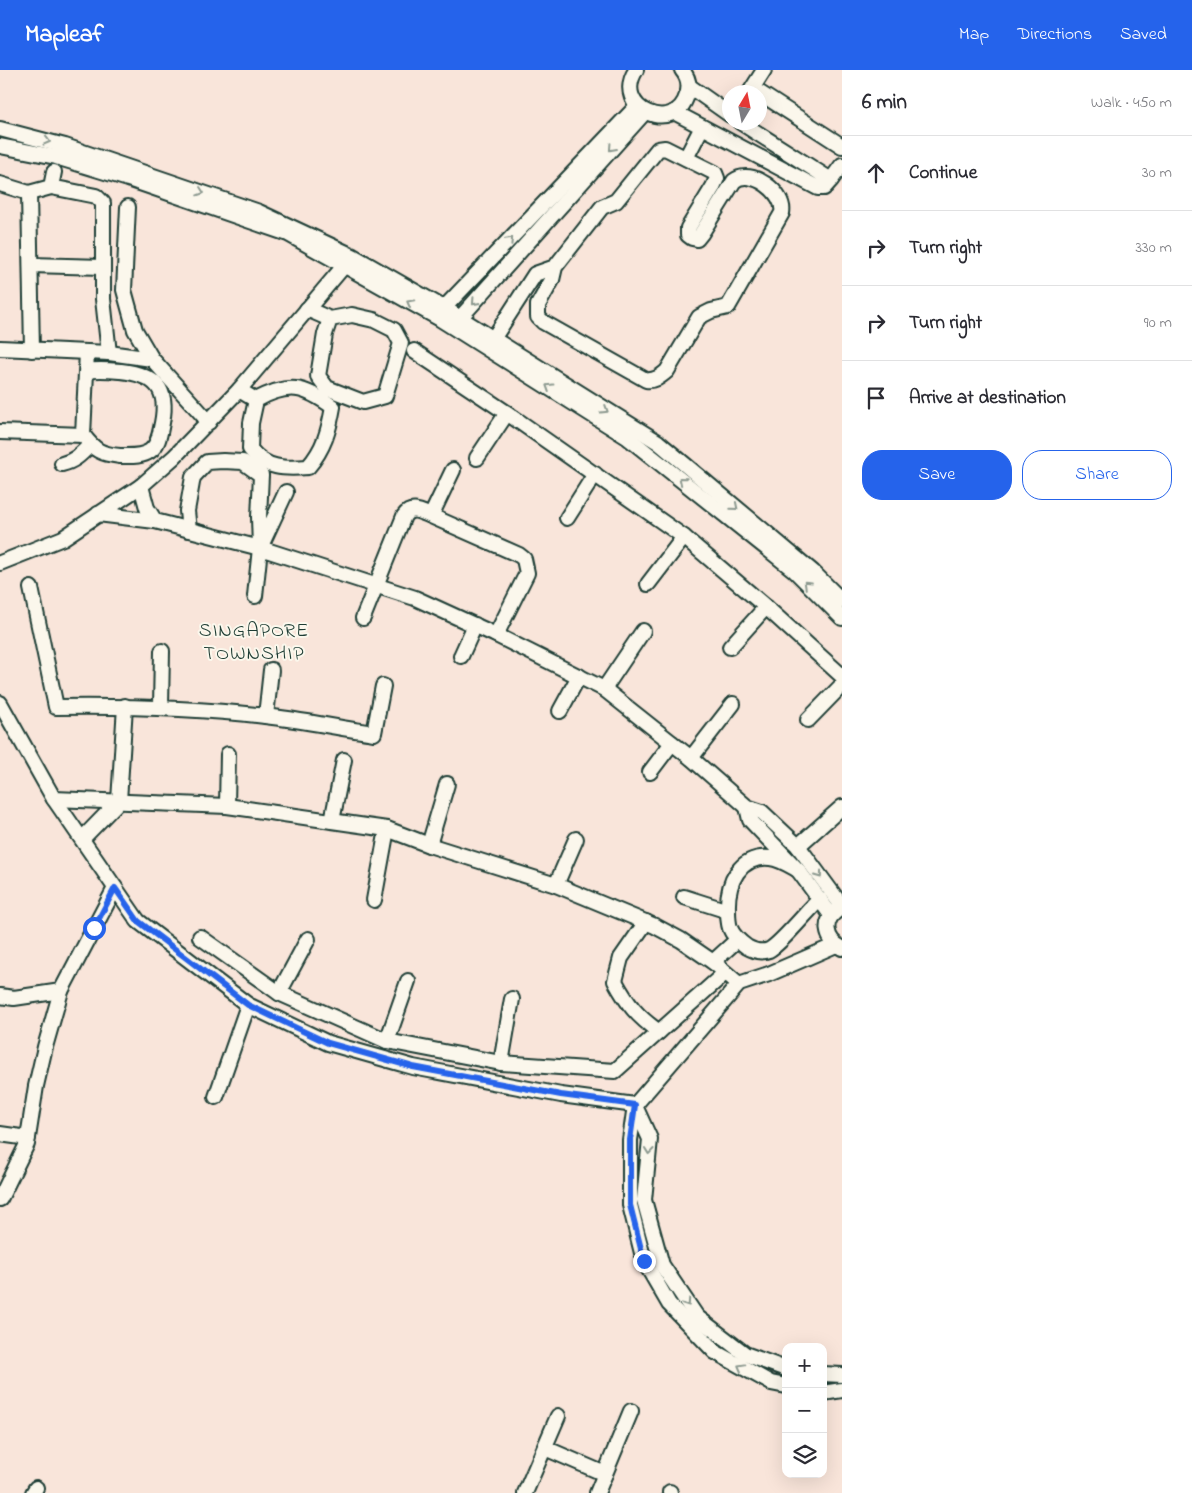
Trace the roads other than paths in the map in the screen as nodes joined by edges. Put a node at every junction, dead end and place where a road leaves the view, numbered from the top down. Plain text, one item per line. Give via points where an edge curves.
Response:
1 (682, 70) edge
2 (764, 70) edge
3 (631, 72) edge
4 (758, 85) edge
5 (689, 86) junction
6 (767, 99) edge
7 (641, 109) junction
8 (722, 109) edge
9 (674, 112) junction
10 (702, 127) junction
11 (0, 130) edge
12 (753, 130) edge
13 (0, 146) edge
14 (842, 146) edge
15 (67, 153) junction
16 (686, 158) junction
17 (842, 165) edge
18 (54, 172) dead end
19 (831, 180) junction
20 (0, 184) edge
21 (51, 187) junction
22 (28, 193) junction
23 (128, 207) dead end
24 (349, 261) junction
25 (31, 265) junction
26 (103, 266) junction
27 (555, 267) junction
28 (444, 308) junction
29 (307, 309) junction
30 (330, 318) junction
31 (460, 318) junction
32 (493, 339) junction
33 (0, 348) edge
34 (32, 350) junction
35 (414, 351) dead end
36 (88, 352) junction
37 (109, 353) junction
38 (152, 359) junction
39 (86, 371) junction
40 (239, 390) junction
41 (256, 400) junction
42 (507, 413) junction
43 (209, 422) junction
44 (0, 432) edge
45 (86, 440) junction
46 (477, 458) dead end
47 (62, 464) dead end
48 (453, 470) dead end
49 (595, 474) junction
50 (141, 486) junction
51 (286, 492) dead end
52 (98, 514) junction
53 (431, 516) junction
54 (567, 518) dead end
55 (155, 521) junction
56 (189, 530) junction
57 (684, 537) junction
58 (260, 548) junction
59 (0, 563) edge
60 (648, 584) dead end
61 (377, 585) junction
62 (32, 588) dead end
63 (255, 596) dead end
64 (842, 600) edge
65 (766, 607) junction
66 (363, 618) dead end
67 (842, 618) edge
68 (475, 625) junction
69 (643, 631) dead end
70 (496, 634) junction
71 (730, 647) dead end
72 (162, 651) dead end
73 (461, 656) dead end
74 (271, 670) dead end
75 (579, 676) junction
76 (842, 676) edge
77 (383, 686) dead end
78 (842, 686) edge
79 (604, 689) junction
80 (0, 703) edge
81 (733, 704) dead end
82 (125, 706) junction
83 (161, 707) junction
84 (560, 711) dead end
85 (266, 716) junction
86 (808, 720) dead end
87 (672, 743) junction
88 (228, 754) dead end
89 (690, 758) junction
90 (344, 760) dead end
91 (650, 772) dead end
92 (447, 784) dead end
93 (54, 798) junction
94 (119, 801) junction
95 (228, 806) junction
96 (747, 807) junction
97 (842, 807) edge
98 (332, 821) junction
99 (387, 829) junction
100 (576, 839) dead end
101 (82, 840) junction
102 (429, 845) junction
103 (798, 846) junction
104 (798, 870) junction
105 (556, 885) junction
106 (115, 888) junction
107 (684, 897) dead end
108 (820, 899) junction
109 (374, 900) dead end
110 (838, 910) edge
111 (728, 911) junction
112 (646, 922) junction
113 (200, 937) dead end
114 (308, 939) dead end
115 (738, 940) junction
116 (839, 947) edge
117 (713, 962) junction
118 (725, 973) junction
119 (408, 981) dead end
120 (738, 984) junction
121 (61, 991) junction
122 (279, 994) junction
123 (0, 996) edge
124 (512, 998) dead end
125 (248, 1005) junction
126 (659, 1032) junction
127 (387, 1041) junction
128 (501, 1064) junction
129 (216, 1097) dead end
130 (635, 1105) junction
131 (0, 1134) edge
132 (28, 1138) junction
133 (0, 1199) edge
134 (782, 1368) edge
135 (827, 1374) edge
136 (842, 1375) edge
137 (782, 1385) edge
138 (842, 1390) edge
139 (827, 1392) edge
140 (631, 1411) dead end
141 (558, 1416) dead end
142 (544, 1448) junction
143 (605, 1474) junction
144 (525, 1493) edge
145 (597, 1493) edge

1 - 5 street
2 - 4 street
3 - 7 street via 632,96
5 - 8 street
5 - 9 street via 685,101
6 - 14 street
7 - 9 street via 655,116
28 -> 7 street
7 -> 31 street
9 - 10 street
10 - 16 street
10 - 19 street via 818,188 824,188
11 -> 15 street
12 - 19 street
13 - 15 street
15 - 24 street via 259,212
16 - 27 street via 665,148 658,149 616,201 602,206
16 - 27 street via 715,173 717,178 688,228 688,235 692,238 697,239 702,234 739,177 747,176 761,182 776,194 783,209 728,307 699,317 667,371 660,377 646,380 538,318 538,305 552,280
17 - 19 street
18 - 21 street
20 - 22 street
21 - 22 street
21 - 26 street via 100,199 104,207
22 - 25 street
23 - 38 street via 124,290 135,330
24 - 28 street
24 - 29 street
67 -> 24 street via 794,570 628,437
25 - 26 street
25 - 34 street
26 - 37 street
27 - 32 street via 535,274
28 - 31 street
29 - 30 street
29 - 40 street
30 - 30 street via 352,315 374,320 394,330 401,343 384,396 363,402 327,388 318,376
31 - 32 street
32 -> 64 street via 658,442
33 - 34 street
34 - 36 street
35 - 42 street
36 - 37 street
36 - 39 street
37 - 38 street
38 - 43 street
39 - 45 street
39 - 45 street via 134,373 151,379 162,392 165,409 158,441 151,451 133,457 103,454
40 - 41 street
40 - 43 street
41 - 41 street via 250,449 259,460 283,469 308,467 326,440 334,406 315,394 296,388 279,389
42 - 46 street
42 - 49 street
43 - 50 street
44 - 45 street
45 - 47 street via 78,457
48 - 53 street
49 - 54 street
49 - 57 street
50 - 52 street
50 - 55 street via 147,508
51 - 58 street
52 - 55 street
52 - 59 street via 63,538
53 - 61 street via 413,510 407,512
53 - 70 street via 524,559 527,573
55 - 56 street
56 - 58 street
56 - 58 street via 187,511 193,476 207,462 243,462 262,475
57 - 60 street
57 - 65 street
58 - 61 street
58 - 63 street
61 - 66 street
61 - 68 street
62 - 82 street via 56,707
65 - 71 street
65 - 76 street
68 - 70 street
68 - 73 street
69 - 79 street
70 - 75 street
72 - 83 street
74 - 85 street
75 - 79 street
75 - 84 street
77 - 85 street via 374,733
78 - 86 street
79 - 87 street
80 - 93 street
81 - 89 street
82 - 83 street
82 - 94 street
83 - 85 street
87 - 89 street
87 - 91 street
88 - 95 street
89 - 96 street
90 - 98 street
92 - 102 street
93 - 94 street
93 - 101 street
94 - 95 street
94 - 101 street
95 - 98 street
96 - 103 street via 762,812
96 - 104 street via 750,820
97 - 103 street
98 - 99 street
99 - 102 street
99 - 109 street
100 - 105 street
101 - 106 street
102 - 105 street
103 -> 110 street
104 - 108 street
104 - 111 street via 770,858 751,860 738,870 730,885
105 - 112 street
106 - 121 street
106 - 125 street via 138,921
107 - 111 street
108 - 110 street
108 - 115 street via 776,945 767,950 754,951
110 - 116 street via 827,928 831,941
111 - 115 street via 729,927
112 - 117 street
112 - 126 street via 621,958 615,981 626,1002
113 - 122 street
114 - 122 street
115 - 117 street
116 - 120 street
117 - 118 street
118 - 120 street
118 - 126 street
119 - 127 street
120 - 130 street
121 - 123 street via 14,998
121 - 132 street via 39,1071
122 - 127 street
124 - 128 street
125 - 129 street
125 - 130 street via 328,1043 413,1067 561,1095
126 - 128 street via 615,1071
127 - 128 street
130 -> 134 street via 650,1139 644,1200 662,1265 697,1317 745,1354
137 -> 130 street via 715,1352 669,1304 644,1261 630,1205 630,1140
131 - 132 street
132 - 133 street
135 - 136 street
138 - 139 street
140 - 143 street
141 - 142 street
142 - 143 street
142 - 144 street
143 - 145 street

